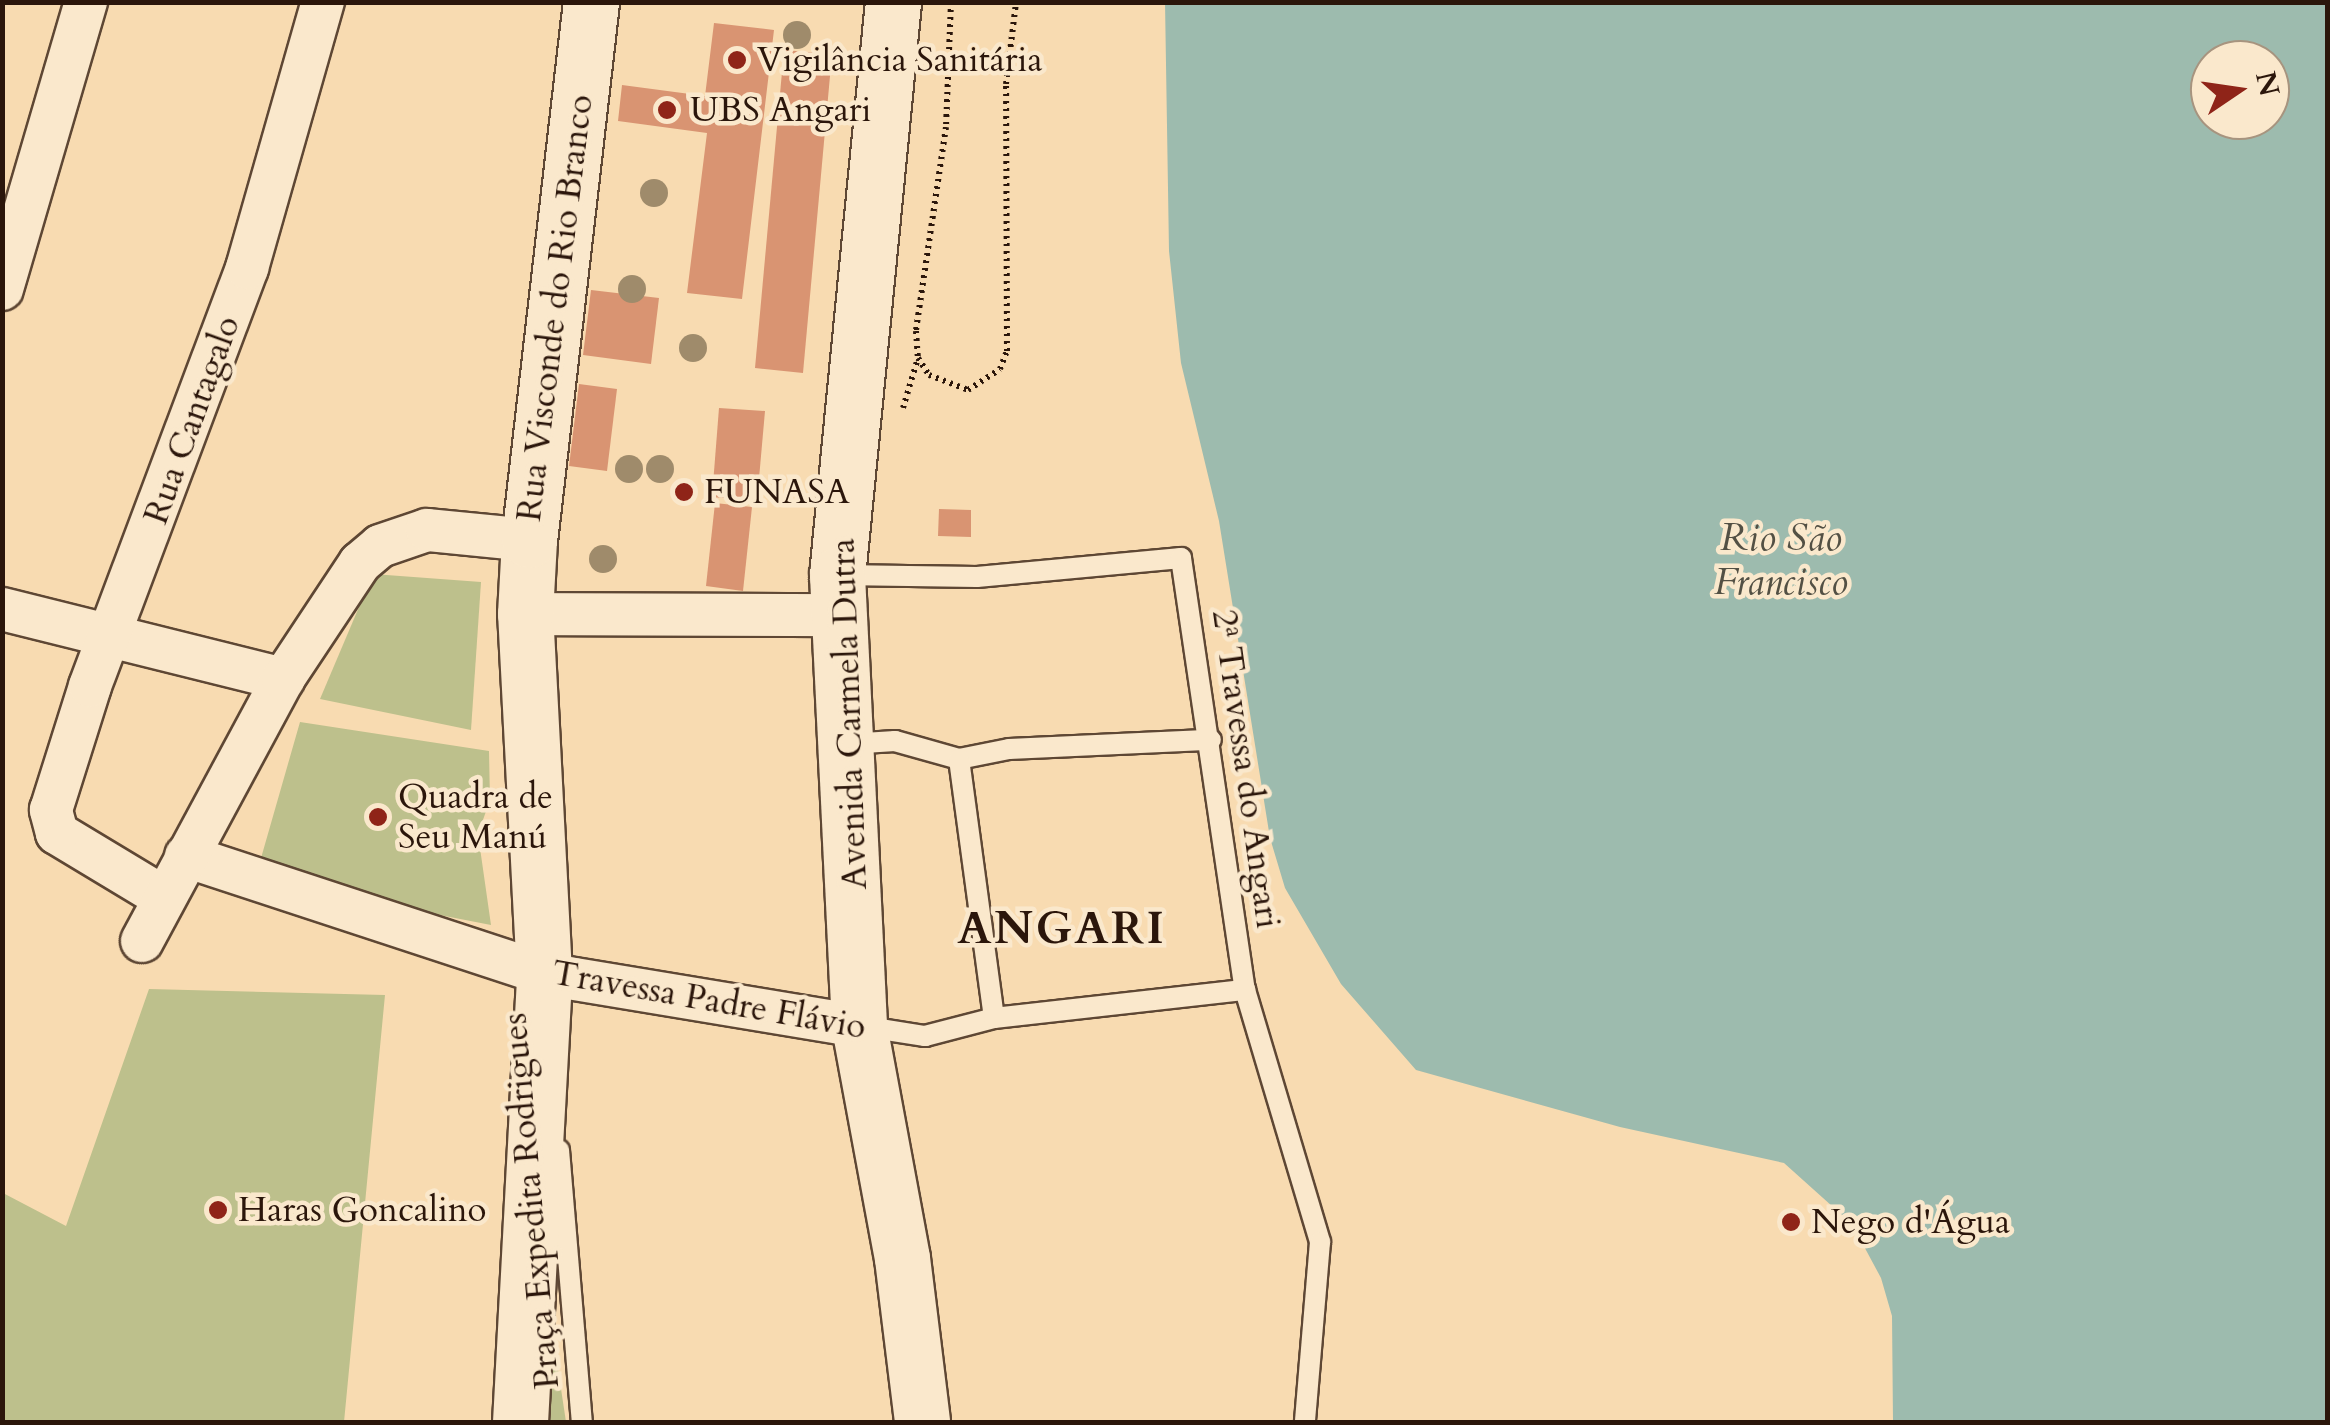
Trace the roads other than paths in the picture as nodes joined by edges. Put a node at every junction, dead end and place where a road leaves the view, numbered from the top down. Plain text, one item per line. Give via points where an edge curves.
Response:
1 (86, 2) edge
2 (323, 2) edge
3 (590, 2) edge
4 (887, 4) edge
5 (2, 290) edge
6 (528, 540) junction
7 (838, 595) junction
8 (2, 609) edge
9 (526, 614) junction
10 (110, 634) junction
11 (283, 678) junction
12 (1211, 740) junction
13 (848, 744) junction
14 (959, 759) junction
15 (186, 856) junction
16 (163, 897) junction
17 (142, 941) dead end
18 (544, 974) junction
19 (1245, 990) junction
20 (994, 1018) junction
21 (859, 1026) junction
22 (520, 1422) edge
23 (582, 1422) edge
24 (922, 1422) edge
25 (1305, 1422) edge

1 - 5 street
2 - 10 street, Rua Cantagalo via 247,268
3 - 6 street, Rua Visconde do Rio Branco
4 - 7 street, Avenida Carmela Dutra
6 - 9 street, Rua Visconde do Rio Branco
6 - 11 street via 427,530 380,546 360,562
7 - 9 street
7 - 12 lane, 2ª Travessa do Angari via 1182,558
7 - 13 street, Avenida Carmela Dutra
8 - 10 street
9 - 18 street, Rua Visconde do Rio Branco
10 - 11 street
10 - 16 street, Rua Cantagalo via 52,810 57,832
11 - 15 street
12 - 14 lane via 1009,749
12 - 19 lane, 2ª Travessa do Angari
13 - 14 lane via 895,741
13 - 21 street, Avenida Carmela Dutra
14 - 20 lane
15 - 16 street
15 - 18 street, Travessa Padre Flávio
16 - 17 street
18 - 21 street, Travessa Padre Flávio
18 - 22 street, Rua Visconde do Rio Branco
18 - 23 lane, Praça Expedita Rodrigues
19 - 20 lane, Travessa Padre Flávio
19 - 25 lane, 2ª Travessa do Angari via 1320,1242
20 - 21 lane, Travessa Padre Flávio via 925,1036
21 - 24 street, Avenida Carmela Dutra via 902,1258

